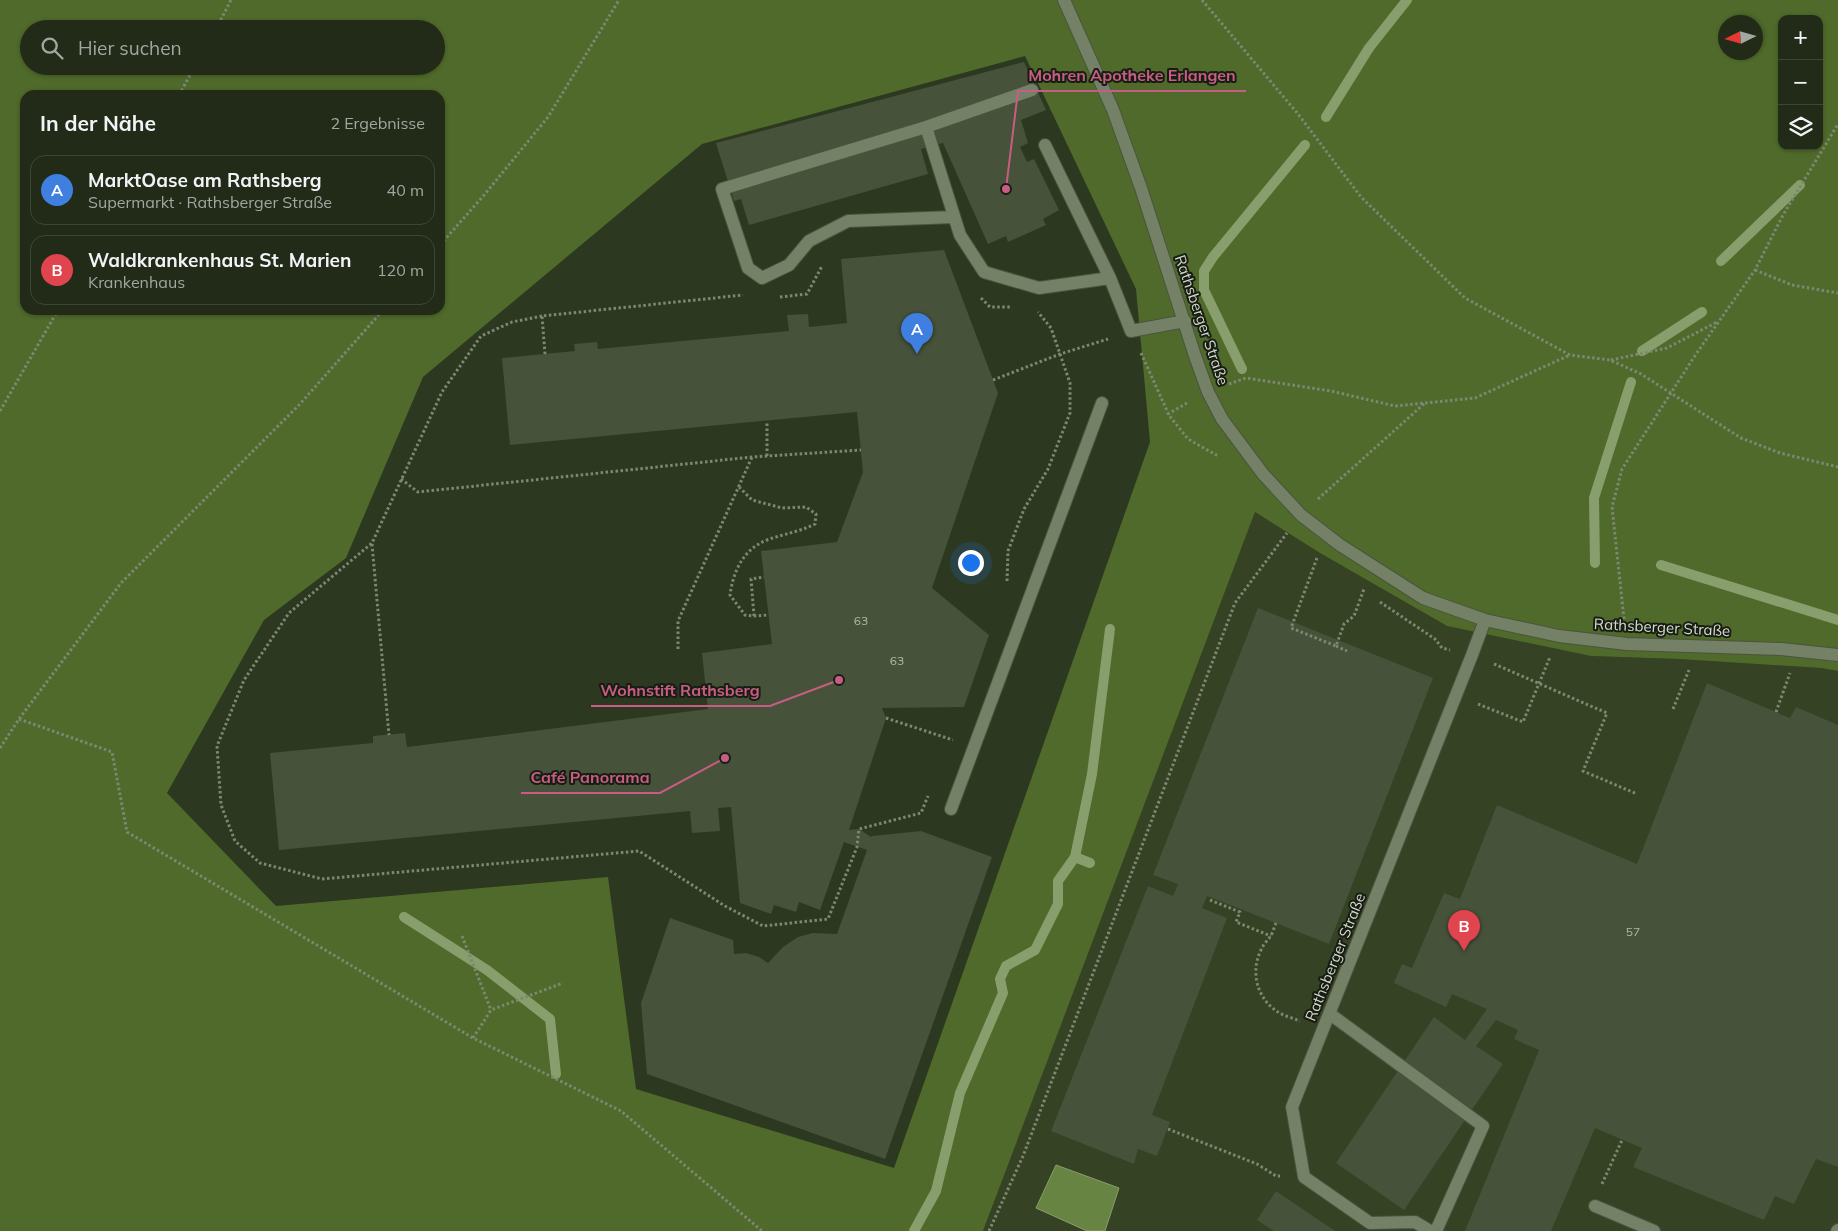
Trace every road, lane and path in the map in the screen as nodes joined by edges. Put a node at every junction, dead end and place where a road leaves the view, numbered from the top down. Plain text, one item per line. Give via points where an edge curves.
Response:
1 (232, 0) edge
2 (619, 0) edge
3 (1064, 0) edge
4 (1202, 0) edge
5 (221, 20) edge
6 (190, 75) edge
7 (182, 90) edge
8 (1032, 90) dead end
9 (1838, 124) edge
10 (926, 126) junction
11 (1044, 146) dead end
12 (954, 217) junction
13 (445, 240) edge
14 (822, 263) dead end
15 (1755, 270) junction
16 (1110, 278) junction
17 (976, 293) dead end
18 (1838, 293) edge
19 (748, 297) dead end
20 (772, 298) dead end
21 (1016, 307) dead end
22 (1034, 307) dead end
23 (55, 315) edge
24 (379, 315) edge
25 (542, 316) junction
26 (1185, 321) junction
27 (1718, 322) junction
28 (1131, 331) junction
29 (545, 354) dead end
30 (1060, 354) junction
31 (1570, 355) junction
32 (1610, 360) junction
33 (993, 380) dead end
34 (1208, 392) junction
35 (1672, 393) junction
36 (1102, 403) dead end
37 (1426, 403) junction
38 (0, 411) edge
39 (1168, 414) junction
40 (767, 421) dead end
41 (861, 450) dead end
42 (767, 456) junction
43 (752, 457) junction
44 (1220, 458) dead end
45 (1838, 467) edge
46 (401, 479) junction
47 (739, 487) junction
48 (1301, 515) junction
49 (1281, 526) dead end
50 (1287, 533) junction
51 (372, 543) junction
52 (1318, 556) dead end
53 (1372, 567) junction
54 (764, 577) dead end
55 (1005, 588) dead end
56 (768, 615) dead end
57 (754, 616) junction
58 (1485, 620) junction
59 (1559, 636) junction
60 (1627, 644) junction
61 (1336, 646) junction
62 (1699, 646) junction
63 (678, 649) dead end
64 (1347, 651) dead end
65 (1472, 655) junction
66 (1838, 655) edge
67 (1791, 670) dead end
68 (1539, 684) junction
69 (1456, 694) junction
70 (1673, 708) dead end
71 (1776, 712) dead end
72 (886, 718) dead end
73 (19, 719) junction
74 (953, 731) dead end
75 (389, 735) dead end
76 (950, 738) junction
77 (0, 748) edge
78 (946, 748) dead end
79 (974, 749) junction
80 (928, 794) dead end
81 (1637, 794) dead end
82 (952, 810) dead end
83 (1210, 900) dead end
84 (1276, 923) dead end
85 (462, 936) dead end
86 (1270, 936) junction
87 (564, 983) dead end
88 (491, 1010) junction
89 (1330, 1014) junction
90 (1324, 1030) junction
91 (473, 1038) junction
92 (1168, 1129) dead end
93 (1622, 1140) dead end
94 (1304, 1177) junction
95 (1603, 1183) dead end
96 (1595, 1206) dead end
97 (1367, 1227) edge
98 (762, 1231) edge
99 (989, 1231) edge
100 (1430, 1231) edge
101 (1436, 1231) edge
102 (1654, 1231) edge

1 - 5 path
2 - 13 path via 548,117
3 - 26 street, Rathsberger Straße via 1113,110
4 - 31 path via 1298,114 1361,197 1465,298
6 - 7 path
8 - 10 street
9 - 15 path via 1783,215
10 - 12 street
10 - 12 street via 722,189 748,268 762,278 789,264 809,240 848,221
11 - 16 street
12 - 16 street via 960,235 984,272 1039,288
14 - 20 path via 807,294
15 - 18 path via 1792,285
15 - 27 path
16 - 28 street
17 - 21 path via 990,307
19 - 25 path via 742,294
22 - 30 path via 1051,328
23 - 38 path
24 - 73 path via 300,404 121,583
25 - 29 path
25 - 46 path via 512,322 481,336 442,392
26 - 28 street
26 - 34 street, Rathsberger Straße
27 - 32 path via 1667,348
27 - 35 path
28 - 30 path
28 - 39 path
30 - 33 path
30 - 55 path via 1070,383 1070,413 1048,469 1024,509 1008,551
31 - 32 path
31 - 37 path via 1475,398
32 - 35 path
34 - 37 path via 1246,378 1331,391 1395,406
34 - 39 path
34 - 48 street, Rathsberger Straße via 1222,419 1263,474
35 - 45 path via 1741,438 1780,453
35 - 60 path via 1622,469 1612,507
36 - 79 street
37 - 48 path
39 - 44 path via 1188,439
40 - 42 path
41 - 42 path
42 - 43 path
43 - 46 path via 418,492
43 - 47 path
46 - 51 path
47 - 57 path via 752,500 782,508 806,507 816,514 815,524 765,541 744,556 732,578 730,595 744,614
47 - 63 path via 678,621
48 - 50 path
48 - 53 street, Rathsberger Straße
49 - 50 path
50 - 99 path via 1234,603 1023,1156
51 - 75 path
51 - 80 path via 289,613 244,680 217,746 221,805 235,842 260,863 322,879 639,850 725,906 763,926 828,918 857,847 859,829 921,812
52 - 61 path via 1291,628
53 - 58 street, Rathsberger Straße via 1423,598
53 - 61 path via 1354,616 1344,624
54 - 57 path via 751,580
56 - 57 path
58 - 59 street, Rathsberger Straße
58 - 65 street, Rathsberger Straße
59 - 60 street, Rathsberger Straße
59 - 68 path
60 - 62 street, Rathsberger Straße
61 - 64 path
62 - 66 street, Rathsberger Straße
62 - 70 path
65 - 68 path
65 - 69 street, Rathsberger Straße
67 - 71 path
68 - 69 path via 1523,722
68 - 81 path via 1607,713 1583,771
69 - 89 street, Rathsberger Straße
72 - 76 path
73 - 77 path
73 - 91 path via 112,752 127,832
74 - 76 path
76 - 78 path
76 - 79 path
79 - 82 street
83 - 86 path via 1240,912 1236,922
84 - 86 path
85 - 88 path
86 - 90 path via 1257,960 1261,995 1279,1013
87 - 88 path
88 - 91 path
89 - 90 street, Rathsberger Straße
89 - 101 street via 1483,1126
90 - 94 street, Rathsberger Straße via 1292,1107
91 - 98 path via 622,1111
92 - 94 path via 1257,1164 1276,1176
93 - 95 path
94 - 97 street
96 - 102 street
97 - 100 street via 1415,1222

